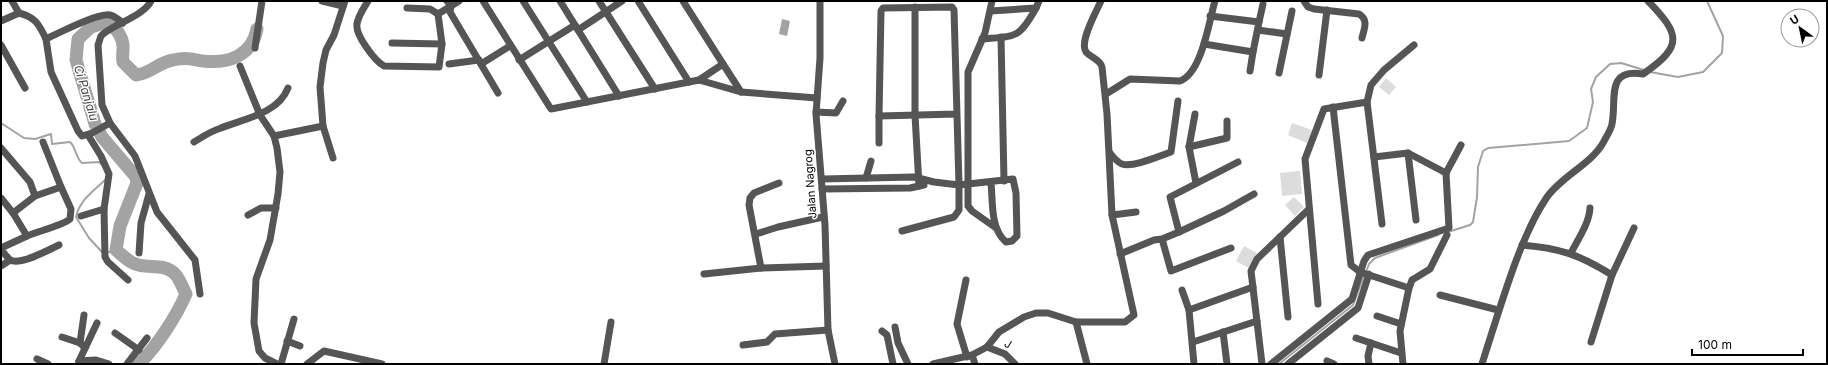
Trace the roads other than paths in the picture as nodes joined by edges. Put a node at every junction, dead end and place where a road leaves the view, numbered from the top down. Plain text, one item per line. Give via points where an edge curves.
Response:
1 (12, 1) edge
2 (151, 1) edge
3 (262, 1) edge
4 (322, 1) edge
5 (368, 1) edge
6 (459, 1) edge
7 (483, 1) edge
8 (522, 1) edge
9 (599, 1) edge
10 (622, 1) edge
11 (638, 1) edge
12 (683, 1) edge
13 (820, 1) edge
14 (992, 1) edge
15 (1039, 1) edge
16 (1101, 1) edge
17 (1215, 1) edge
18 (1304, 1) edge
19 (1648, 1) edge
20 (562, 2) edge
21 (344, 4) edge
22 (449, 4) edge
23 (1263, 4) dead end
24 (915, 7) junction
25 (407, 8) dead end
26 (1036, 8) junction
27 (991, 10) junction
28 (1327, 10) junction
29 (1292, 11) dead end
30 (606, 12) junction
31 (18, 13) junction
32 (438, 14) junction
33 (1210, 16) junction
34 (1, 21) edge
35 (122, 24) junction
36 (1258, 26) junction
37 (576, 28) junction
38 (1287, 34) junction
39 (1001, 37) junction
40 (1362, 38) dead end
41 (46, 39) junction
42 (982, 39) junction
43 (549, 42) junction
44 (392, 43) dead end
45 (442, 44) junction
46 (1204, 44) junction
47 (1, 45) edge
48 (1414, 45) dead end
49 (510, 46) junction
50 (255, 48) dead end
51 (1252, 52) junction
52 (519, 60) junction
53 (480, 62) junction
54 (448, 64) dead end
55 (723, 64) junction
56 (240, 66) dead end
57 (1250, 71) dead end
58 (1279, 74) dead end
59 (1319, 75) dead end
60 (699, 80) junction
61 (689, 82) junction
62 (25, 88) dead end
63 (288, 88) dead end
64 (655, 88) junction
65 (741, 92) junction
66 (498, 93) dead end
67 (1106, 94) junction
68 (619, 96) junction
69 (817, 98) junction
70 (843, 101) dead end
71 (1178, 101) dead end
72 (587, 102) junction
73 (1367, 102) junction
74 (1333, 107) junction
75 (816, 112) junction
76 (957, 114) junction
77 (1195, 114) dead end
78 (260, 115) junction
79 (915, 115) junction
80 (879, 116) junction
81 (1227, 121) dead end
82 (110, 123) junction
83 (322, 126) junction
84 (90, 134) junction
85 (274, 136) junction
86 (43, 142) dead end
87 (194, 142) dead end
88 (879, 143) dead end
89 (1461, 145) dead end
90 (1189, 147) junction
91 (1, 148) edge
92 (1110, 153) junction
93 (1408, 153) junction
94 (1374, 157) junction
95 (333, 158) dead end
96 (871, 161) dead end
97 (1238, 162) dead end
98 (1446, 173) junction
99 (866, 178) junction
100 (919, 178) junction
101 (822, 179) junction
102 (1004, 181) junction
103 (934, 182) junction
104 (780, 183) dead end
105 (991, 183) junction
106 (968, 184) junction
107 (1196, 184) junction
108 (959, 185) junction
109 (919, 186) junction
110 (61, 187) junction
111 (822, 189) junction
112 (149, 194) junction
113 (1254, 194) dead end
114 (35, 196) junction
115 (1, 198) edge
116 (276, 208) junction
117 (1590, 208) dead end
118 (104, 209) junction
119 (1309, 209) junction
120 (1136, 212) dead end
121 (13, 213) junction
122 (248, 215) dead end
123 (1112, 215) junction
124 (81, 216) dead end
125 (824, 217) junction
126 (1416, 220) dead end
127 (1382, 224) dead end
128 (996, 228) junction
129 (1634, 228) dead end
130 (902, 231) dead end
131 (1448, 231) junction
132 (1180, 232) junction
133 (756, 234) junction
134 (27, 236) junction
135 (1280, 237) junction
136 (1162, 239) junction
137 (1522, 245) junction
138 (59, 246) dead end
139 (1231, 248) dead end
140 (1, 249) edge
141 (140, 253) dead end
142 (1570, 253) junction
143 (1120, 254) junction
144 (10, 260) junction
145 (1, 266) edge
146 (826, 266) junction
147 (761, 268) junction
148 (1360, 272) junction
149 (704, 274) dead end
150 (1369, 274) junction
151 (1612, 275) junction
152 (128, 280) dead end
153 (966, 280) dead end
154 (1253, 287) junction
155 (1409, 288) junction
156 (1182, 290) dead end
157 (200, 294) dead end
158 (1440, 294) dead end
159 (1318, 304) dead end
160 (1189, 310) junction
161 (1498, 310) junction
162 (84, 315) dead end
163 (1377, 316) dead end
164 (1288, 317) dead end
165 (294, 319) dead end
166 (1257, 321) junction
167 (611, 322) dead end
168 (1076, 322) junction
169 (97, 323) dead end
170 (1402, 324) junction
171 (895, 327) dead end
172 (828, 330) junction
173 (882, 331) dead end
174 (1223, 332) junction
175 (115, 333) dead end
176 (62, 337) dead end
177 (147, 338) dead end
178 (1356, 338) dead end
179 (287, 341) junction
180 (1193, 342) junction
181 (1591, 342) dead end
182 (1371, 343) junction
183 (83, 345) junction
184 (743, 345) dead end
185 (300, 346) dead end
186 (987, 347) junction
187 (139, 350) junction
188 (1401, 353) junction
189 (969, 356) junction
190 (37, 359) dead end
191 (1327, 361) dead end
192 (78, 362) edge
193 (48, 364) edge
194 (109, 364) edge
195 (127, 364) edge
196 (277, 364) edge
197 (280, 364) edge
198 (307, 364) edge
199 (382, 364) edge
200 (604, 364) edge
201 (833, 364) edge
202 (893, 364) edge
203 (908, 364) edge
204 (933, 364) edge
205 (975, 364) edge
206 (1014, 364) edge
207 (1087, 364) edge
208 (1194, 364) edge
209 (1227, 364) edge
210 (1262, 364) edge
211 (1271, 364) edge
212 (1288, 364) edge
213 (1334, 364) edge
214 (1369, 364) edge
215 (1403, 364) edge
216 (1482, 364) edge

1 - 31 street
2 - 35 street
3 - 50 street
4 - 21 street
5 - 45 street via 357,27 365,44 380,64 439,67
6 - 22 street
7 - 49 street
8 - 43 street
9 - 30 street
10 - 30 street
11 - 61 street
12 - 55 street
13 - 69 street, Jalan Nagrog
14 - 27 street
15 - 26 street
16 - 67 street via 1084,46 1086,52 1102,65
17 - 33 street
18 - 28 street via 1310,8
19 - 137 street via 1666,20 1674,40 1662,58 1646,72 1629,72 1617,80 1612,125 1604,142 1595,154 1557,185 1547,197
20 - 37 street
21 - 83 street via 323,63 320,86
22 - 32 street
22 - 53 street via 450,12
23 - 36 street
24 - 76 street via 952,6 954,10
24 - 79 street
24 - 80 street via 886,7 881,11
25 - 32 street via 430,10
26 - 27 street
26 - 39 street via 1022,32
27 - 42 street
28 - 40 street via 1360,14 1364,17 1366,21
28 - 59 street
29 - 38 street
30 - 37 street
30 - 64 street
31 - 34 street
31 - 41 street via 34,18
32 - 45 street
33 - 36 street
33 - 46 street
35 - 41 street via 114,16 107,15
35 - 82 street via 101,36 98,45 102,105
36 - 38 street
36 - 51 street
37 - 43 street
37 - 68 street
38 - 58 street
39 - 42 street
39 - 102 street
41 - 84 street via 51,72 78,131 82,136
42 - 106 street via 968,72
43 - 52 street
43 - 72 street
44 - 45 street
46 - 51 street
46 - 67 street via 1196,64 1183,80 1130,79
47 - 62 street
48 - 73 street via 1384,70 1371,85
49 - 52 street
49 - 53 street
51 - 57 street
52 - 72 street via 551,109
53 - 54 street
53 - 66 street
55 - 60 street
55 - 65 street
56 - 78 street
60 - 61 street
60 - 65 street
61 - 64 street
63 - 78 street via 284,95
64 - 68 street
65 - 69 street
67 - 92 street
68 - 72 street
69 - 75 street, Jalan Nagrog
70 - 75 street via 836,113
71 - 92 street via 1171,152 1127,165
73 - 74 street
73 - 94 street
74 - 119 street via 1324,109 1305,159
74 - 148 street via 1350,262 1352,267
75 - 101 street, Jalan Nagrog
76 - 79 street
76 - 108 street
77 - 90 street
78 - 85 street
78 - 87 street via 220,128
79 - 80 street
79 - 100 street
80 - 88 street
81 - 90 street via 1227,138
82 - 84 street
82 - 112 street via 135,156
83 - 85 street
83 - 95 street
84 - 118 street via 109,174
85 - 116 street via 280,172
86 - 110 street
89 - 98 street
90 - 107 street
91 - 114 street via 30,182
92 - 123 street
93 - 94 street
93 - 98 street
93 - 126 street
94 - 127 street
96 - 99 street
97 - 107 street
98 - 131 street
99 - 100 street
99 - 101 street
100 - 103 street
100 - 109 street
101 - 111 street, Jalan Nagrog
102 - 105 street
102 - 128 street via 1013,179 1015,183 1017,236 1006,242
103 - 108 street
103 - 109 street
104 - 133 street via 754,193 750,198
105 - 106 street
105 - 128 street
106 - 108 street
106 - 128 street via 968,206
107 - 132 street via 1170,197
108 - 130 street via 957,215
109 - 111 street
110 - 114 street
110 - 134 street via 71,209 68,222
111 - 125 street, Jalan Nagrog
112 - 141 street via 141,223
112 - 157 street via 158,212 195,260
113 - 132 street
114 - 121 street
115 - 121 street
116 - 122 street via 261,208
116 - 196 street via 270,240 256,279 254,323 259,351 265,358
117 - 142 street via 1586,224
118 - 124 street
118 - 152 street via 105,257
119 - 135 street
119 - 159 street
120 - 123 street
121 - 134 street
123 - 143 street
125 - 133 street
125 - 146 street, Jalan Nagrog
129 - 151 street
131 - 148 street via 1368,255
131 - 155 street via 1430,269 1412,280
132 - 136 street
133 - 147 street
134 - 140 street
135 - 154 street via 1257,259 1251,271
135 - 164 street
136 - 139 street via 1171,272
136 - 143 street
137 - 142 street
137 - 161 street
138 - 144 street via 16,262
140 - 144 street
142 - 151 street
143 - 168 street via 1133,318 1125,322
144 - 145 street
146 - 147 street
146 - 172 street, Jalan Nagrog
147 - 149 street
148 - 150 street
148 - 211 street via 1352,299
150 - 155 street
150 - 212 street via 1358,308
151 - 181 street
153 - 189 street via 957,324
154 - 160 street
154 - 166 street
155 - 170 street
156 - 160 street
158 - 161 street
160 - 180 street
161 - 216 street
162 - 183 street
163 - 170 street
165 - 179 street
166 - 174 street
166 - 210 street
167 - 200 street
168 - 186 street via 1048,313 1026,316 996,334
168 - 207 street
169 - 183 street
170 - 188 street
171 - 203 street via 898,343
172 - 184 street via 775,334 767,342
172 - 201 street, Jalan Nagrog
173 - 202 street via 887,335
174 - 180 street
174 - 209 street
175 - 187 street
176 - 183 street
177 - 187 street
178 - 182 street
179 - 185 street
179 - 197 street
180 - 208 street
182 - 188 street
182 - 214 street
183 - 192 street
186 - 189 street
186 - 206 street, J via 1004,354
187 - 195 street
188 - 215 street
189 - 204 street
189 - 205 street
190 - 193 street
191 - 213 street
192 - 194 street via 96,360
198 - 199 street via 324,351

